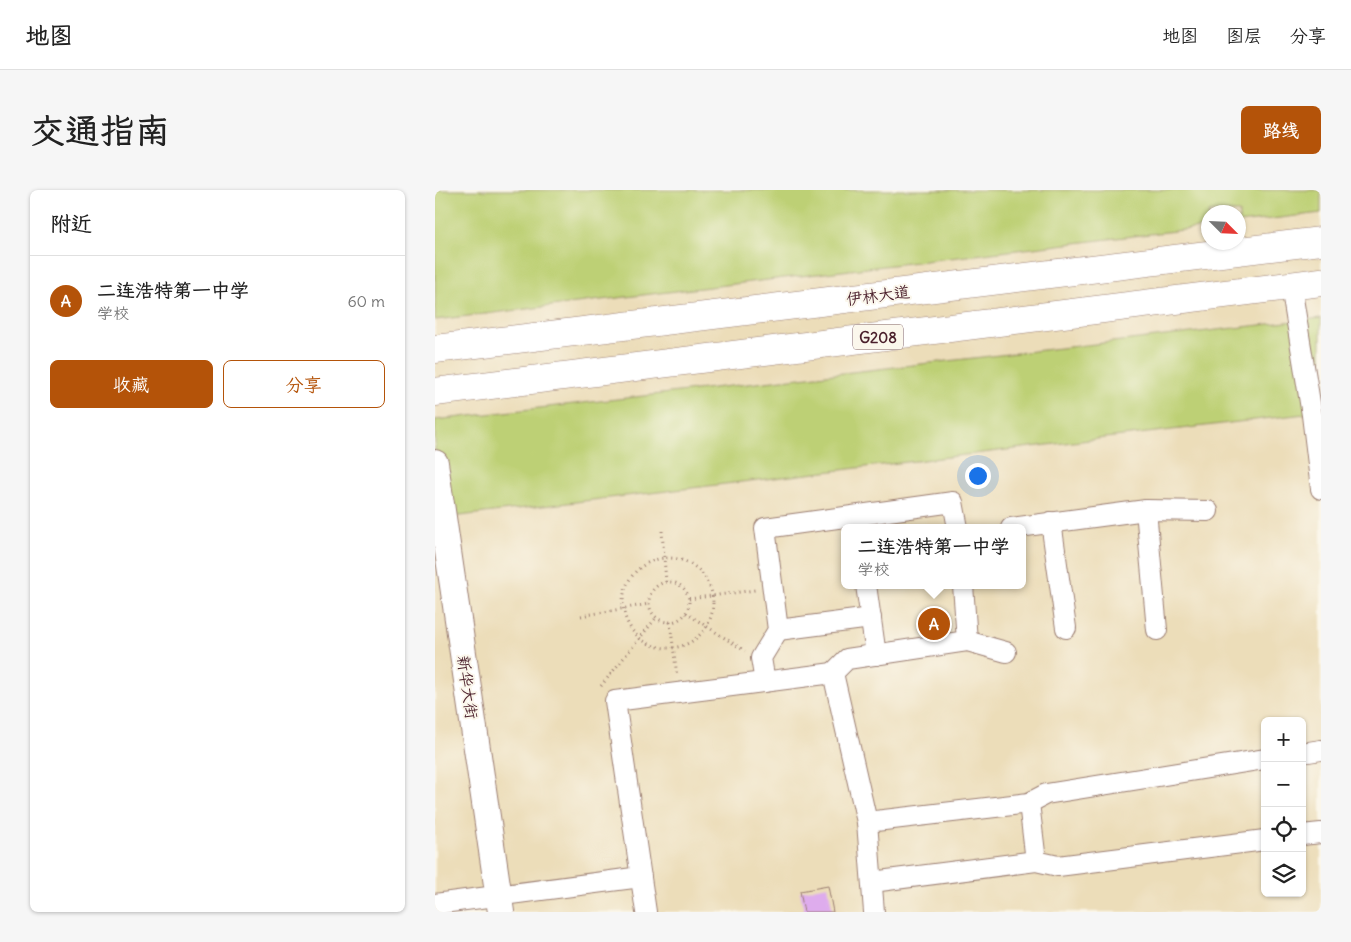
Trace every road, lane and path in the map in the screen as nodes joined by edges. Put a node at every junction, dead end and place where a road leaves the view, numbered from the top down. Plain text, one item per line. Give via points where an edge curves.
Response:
1 (1321, 241) edge
2 (1321, 282) edge
3 (1291, 286) junction
4 (435, 349) edge
5 (435, 392) edge
6 (435, 463) edge
7 (1321, 489) edge
8 (1146, 510) junction
9 (1208, 511) dead end
10 (857, 521) edge
11 (1051, 522) junction
12 (957, 524) edge
13 (1026, 526) edge
14 (662, 532) dead end
15 (665, 558) junction
16 (667, 582) junction
17 (773, 588) junction
18 (867, 589) edge
19 (963, 589) edge
20 (713, 596) junction
21 (689, 599) junction
22 (649, 604) junction
23 (623, 609) junction
24 (686, 613) junction
25 (581, 616) dead end
26 (656, 618) junction
27 (871, 618) junction
28 (670, 622) junction
29 (707, 627) junction
30 (1066, 628) dead end
31 (778, 630) junction
32 (1157, 630) dead end
33 (640, 639) junction
34 (967, 641) junction
35 (673, 648) junction
36 (1007, 652) dead end
37 (876, 655) junction
38 (761, 658) junction
39 (833, 673) junction
40 (765, 682) junction
41 (601, 686) dead end
42 (679, 693) junction
43 (1321, 750) edge
44 (1306, 752) edge
45 (1261, 760) edge
46 (1029, 803) junction
47 (867, 822) junction
48 (1321, 833) edge
49 (1306, 835) edge
50 (1261, 841) edge
51 (1036, 860) junction
52 (641, 877) junction
53 (872, 882) junction
54 (435, 904) edge
55 (500, 904) edge
56 (646, 912) edge
57 (874, 912) edge

1 - 4 highway, 伊林大道
2 - 3 highway, G208
3 - 5 highway, G208
3 - 7 lane
6 - 55 main road, 新华大街
8 - 9 lane
8 - 11 lane
8 - 32 lane
10 - 12 lane via 953,502
10 - 17 lane via 765,528
11 - 13 lane
11 - 30 lane
14 - 15 path
15 - 16 path
15 - 20 path via 677,558 692,564 706,577
15 - 23 path via 640,568 629,580
16 - 21 path via 681,586
16 - 22 path via 653,590
17 - 20 path
17 - 31 lane
18 - 27 lane
19 - 34 lane
20 - 21 path
20 - 29 path via 713,612
21 - 24 path
22 - 23 path
22 - 26 path
23 - 25 path
23 - 33 path via 631,629
24 - 28 path via 679,620
24 - 29 path
26 - 28 path
26 - 33 path
27 - 31 lane
27 - 37 lane
28 - 35 path
29 - 35 path via 696,640
29 - 38 path via 757,659
31 - 38 lane
33 - 35 path via 660,648
33 - 41 path
34 - 36 lane
34 - 37 lane
35 - 42 path
37 - 39 lane via 847,659
38 - 40 lane
39 - 40 lane
39 - 47 lane
40 - 42 lane
42 - 52 lane via 615,701
43 - 44 lane
45 - 46 lane via 1046,794
46 - 47 lane
46 - 51 lane
47 - 53 lane
48 - 49 lane
50 - 51 lane via 1058,866
51 - 53 lane
52 - 55 lane
52 - 56 lane
53 - 57 lane
54 - 55 lane

